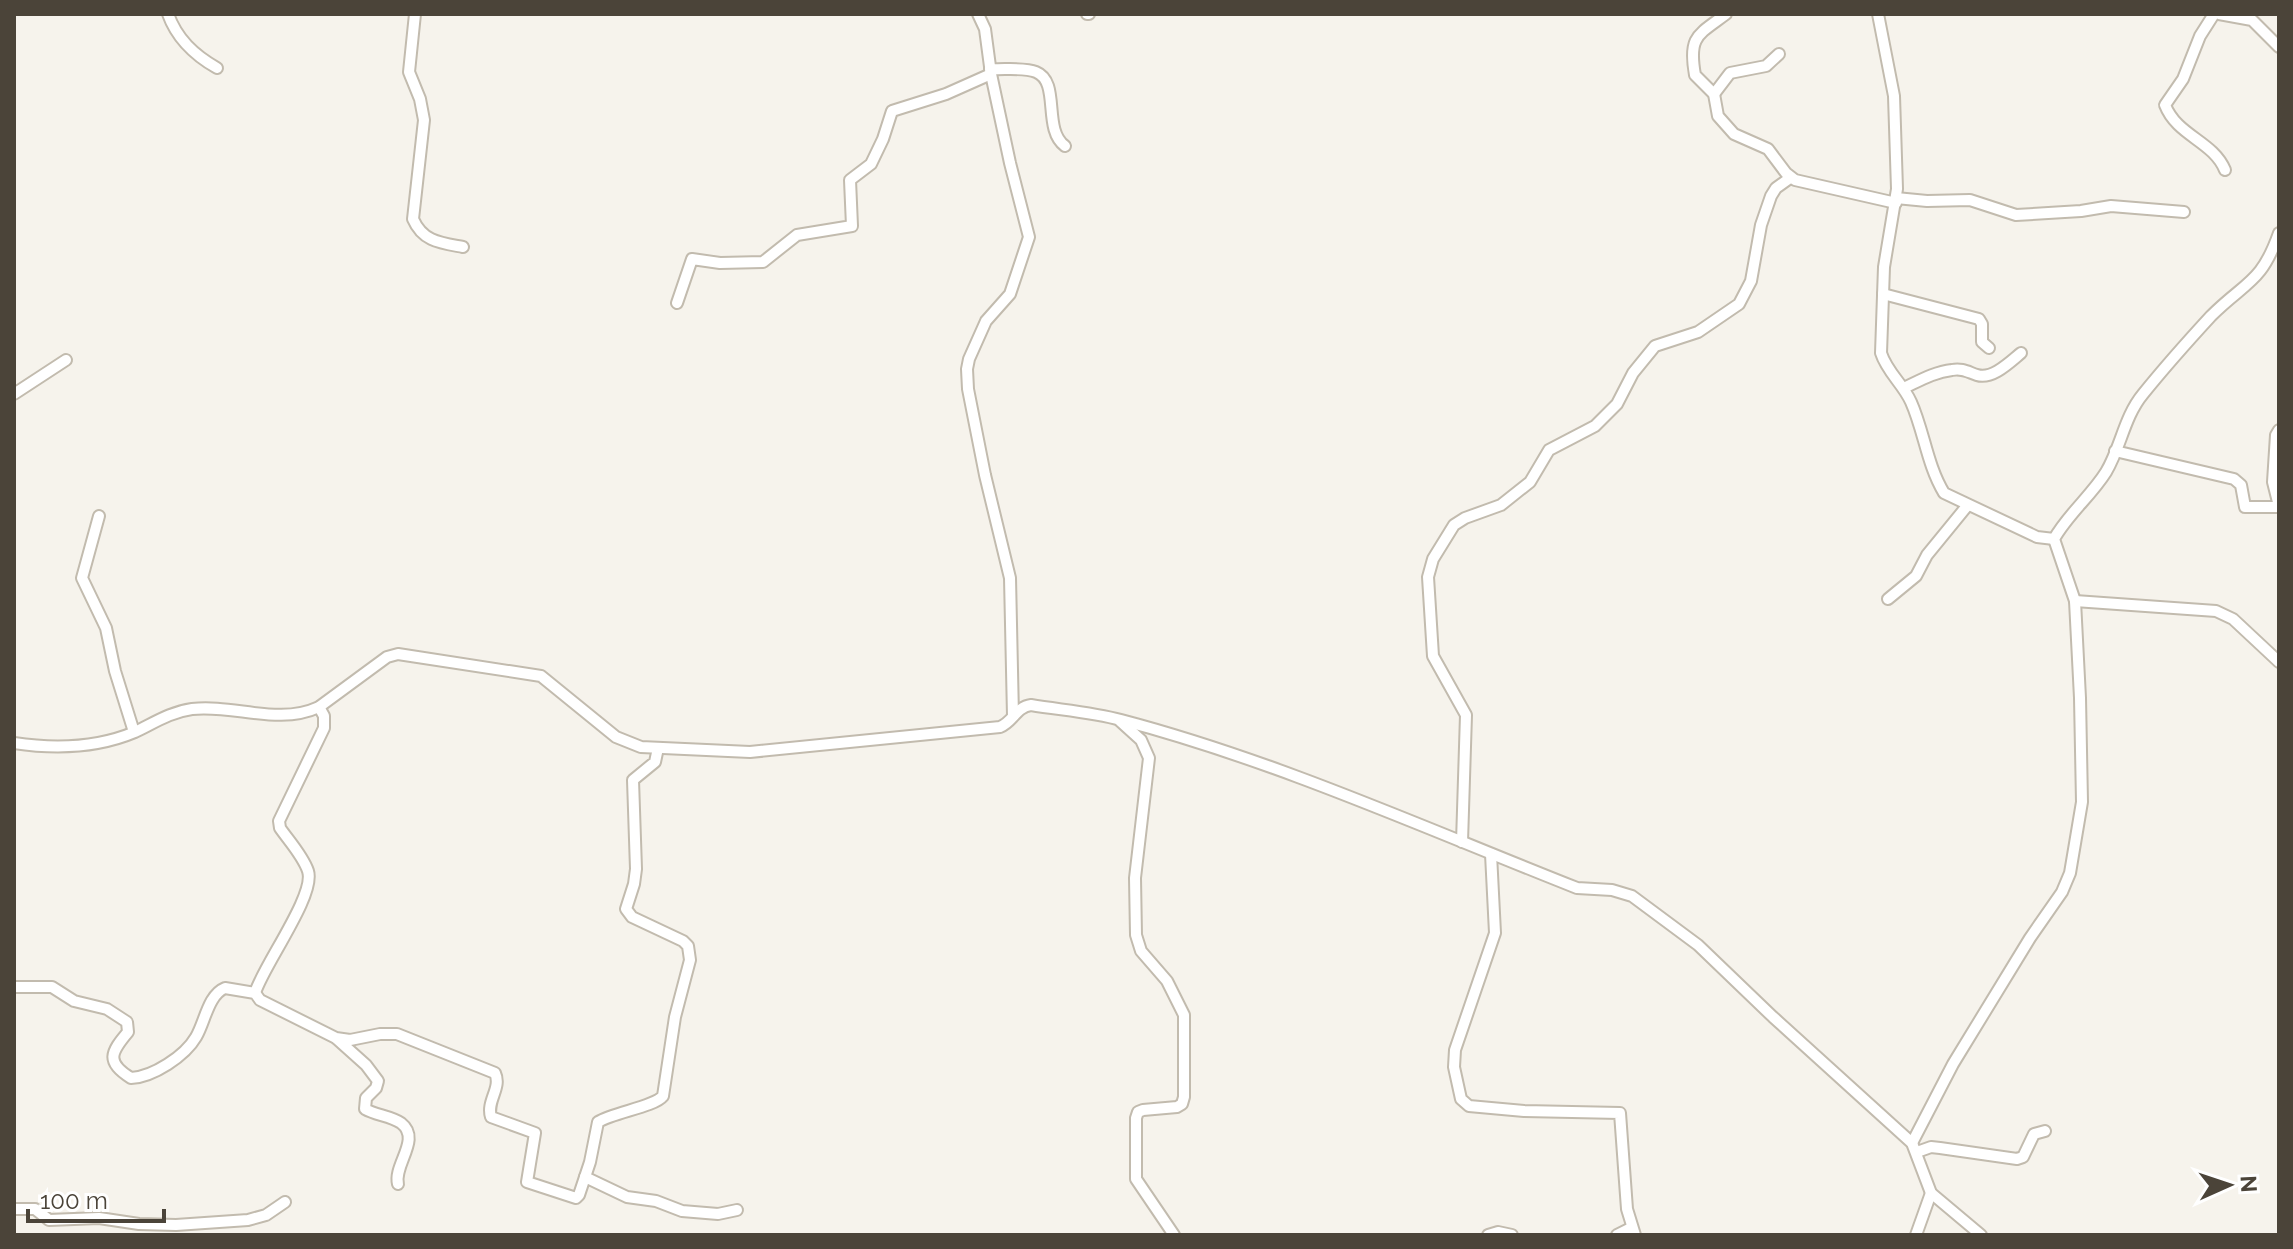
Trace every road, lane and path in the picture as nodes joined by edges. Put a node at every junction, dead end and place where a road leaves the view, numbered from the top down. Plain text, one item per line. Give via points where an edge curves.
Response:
1 (168, 14) edge
2 (415, 14) edge
3 (978, 14) edge
4 (1726, 14) edge
5 (1878, 14) edge
6 (2217, 14) edge
7 (2279, 47) edge
8 (1779, 54) dead end
9 (217, 68) dead end
10 (991, 72) junction
11 (1714, 94) junction
12 (1065, 146) dead end
13 (2225, 170) dead end
14 (1790, 178) junction
15 (1896, 201) junction
16 (2184, 212) dead end
17 (2279, 233) edge
18 (463, 247) dead end
19 (1883, 294) junction
20 (677, 303) dead end
21 (1989, 348) dead end
22 (2021, 353) dead end
23 (66, 360) dead end
24 (1904, 388) junction
25 (14, 394) edge
26 (2279, 430) edge
27 (2115, 451) junction
28 (1967, 506) junction
29 (2279, 506) edge
30 (99, 516) dead end
31 (2054, 539) junction
32 (1888, 599) dead end
33 (2075, 601) junction
34 (2279, 662) edge
35 (319, 707) junction
36 (1013, 716) junction
37 (1117, 719) junction
38 (134, 732) junction
39 (14, 743) edge
40 (658, 748) junction
41 (1462, 842) junction
42 (1491, 854) junction
43 (14, 987) edge
44 (255, 993) junction
45 (336, 1038) junction
46 (2045, 1131) dead end
47 (1915, 1148) junction
48 (585, 1177) junction
49 (398, 1184) dead end
50 (1931, 1193) junction
51 (285, 1202) dead end
52 (14, 1209) edge
53 (737, 1210) dead end
54 (1633, 1231) edge
55 (1174, 1235) edge
56 (1488, 1235) edge
57 (1512, 1235) edge
58 (1617, 1235) edge
59 (1916, 1235) edge
60 (1981, 1235) edge

1 - 9 street via 175,32 197,57
2 - 18 street via 409,72 424,120 413,219 431,241
3 - 10 street
4 - 11 street via 1704,28 1695,42 1695,75
5 - 15 street via 1894,96
6 - 7 street via 2252,20
6 - 13 street via 2202,31 2183,79 2165,105 2186,133 2218,155
8 - 11 street via 1766,66 1730,73
10 - 12 street via 1039,74 1049,91 1057,140
10 - 20 street via 892,111 871,164 850,180 852,226 797,235 763,262 692,259
10 - 36 street via 1029,237 1010,294 986,321 969,359 967,379 1010,578
11 - 14 street via 1718,116 1734,134 1768,149
14 - 15 street
14 - 41 street via 1771,196 1751,281 1739,304 1698,332 1655,346 1617,404 1595,426 1549,450 1530,482 1501,505 1454,525 1433,559 1428,577 1433,656 1466,715
15 - 16 street via 1970,200 2016,215 2111,206
15 - 19 street
17 - 27 street via 2256,279 2213,315 2142,395
19 - 21 street via 1979,319 1982,342
19 - 24 street via 1881,353
22 - 24 street via 1990,375 1952,370
23 - 25 street
24 - 28 street via 1941,488
26 - 29 street via 2273,482
27 - 29 street via 2234,479 2241,485 2242,504 2249,509
27 - 31 street via 2104,475
28 - 31 street via 2037,537
28 - 32 street via 1916,576
30 - 38 street via 82,578 108,633
31 - 33 street
33 - 34 street via 2216,611 2233,619
33 - 47 street via 2083,790 2070,873 1953,1064
35 - 38 street via 283,716 194,709
35 - 40 street via 387,657 409,654 541,676 616,737
35 - 44 street via 324,728 279,821 308,872 308,885
36 - 37 street via 1031,705
36 - 40 street via 1000,727 750,752
37 - 41 street via 1289,775
37 - 55 street via 1141,740 1149,758 1135,887 1137,944 1167,981 1185,1022 1182,1104 1143,1110 1136,1118 1136,1179
38 - 39 street via 59,748
40 - 48 street via 655,762 633,780 636,869 626,909 632,917 683,941 690,960 663,1096 598,1122
41 - 42 street
42 - 47 street via 1577,888 1632,896 1698,945
42 - 54 street via 1495,933 1455,1050 1461,1099 1469,1106 1524,1111 1620,1113
43 - 44 street via 52,987 127,1022 128,1032 113,1057 117,1067 136,1078 189,1046 219,991
44 - 45 street
45 - 48 street via 397,1034 490,1070 498,1082 491,1117 535,1133 527,1182 576,1198
45 - 49 street via 378,1081 365,1109 400,1122 408,1133
46 - 47 street via 2034,1134 2017,1159
47 - 50 street
48 - 53 street via 627,1197 682,1211
50 - 59 street
50 - 60 street
51 - 52 street via 257,1219 176,1225 49,1220 35,1209
54 - 58 street
56 - 57 street

